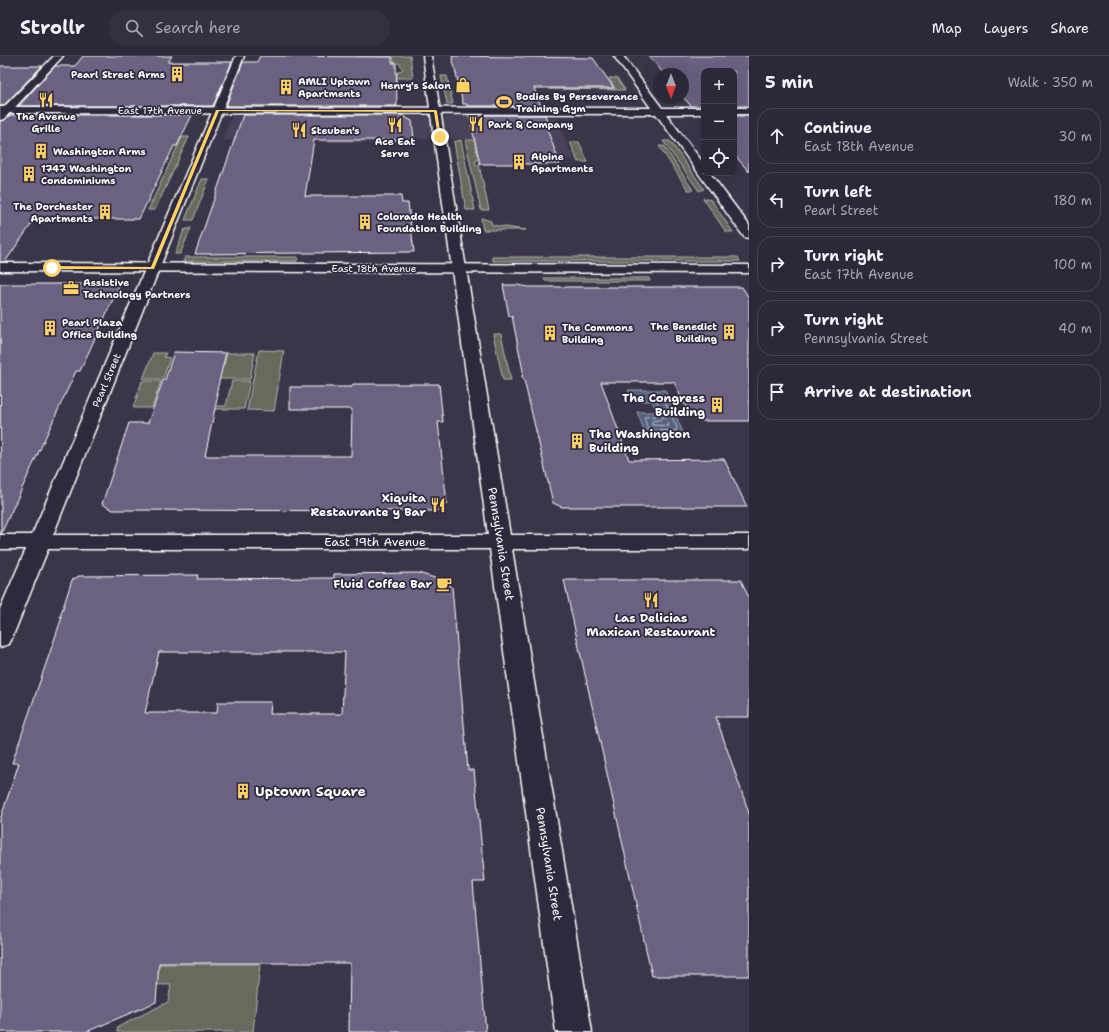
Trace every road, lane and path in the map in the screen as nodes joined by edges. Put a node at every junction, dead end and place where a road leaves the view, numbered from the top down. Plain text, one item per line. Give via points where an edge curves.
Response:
1 (59, 56) edge
2 (240, 56) edge
3 (427, 56) edge
4 (618, 56) edge
5 (218, 110) junction
6 (436, 111) junction
7 (659, 111) junction
8 (701, 111) edge
9 (737, 111) edge
10 (749, 111) edge
11 (2, 113) edge
12 (701, 169) edge
13 (706, 176) edge
14 (749, 234) edge
15 (0, 267) edge
16 (152, 268) junction
17 (459, 269) junction
18 (749, 269) edge
19 (0, 542) edge
20 (40, 542) junction
21 (500, 542) junction
22 (749, 542) edge
23 (0, 638) edge
24 (574, 1032) edge

1 - 11 street
2 - 5 street, Pearl Street
3 - 6 street, Pennsylvania Street
4 - 7 street
5 - 6 street, East 17th Avenue
5 - 11 street, East 17th Avenue
5 - 16 street, Pearl Street
6 - 7 street, East 17th Avenue
6 - 17 street, Pennsylvania Street
7 - 8 street, East 17th Avenue
7 - 12 street
9 - 10 street
13 - 14 street
15 - 16 street, East 18th Avenue
16 - 17 street, East 18th Avenue
16 - 20 street, Pearl Street
17 - 18 street, East 18th Avenue
17 - 21 street, Pennsylvania Street
19 - 20 street, East 19th Avenue
20 - 21 street, East 19th Avenue
20 - 23 street, Pearl Street
21 - 22 street, East 19th Avenue
21 - 24 street, Pennsylvania Street

